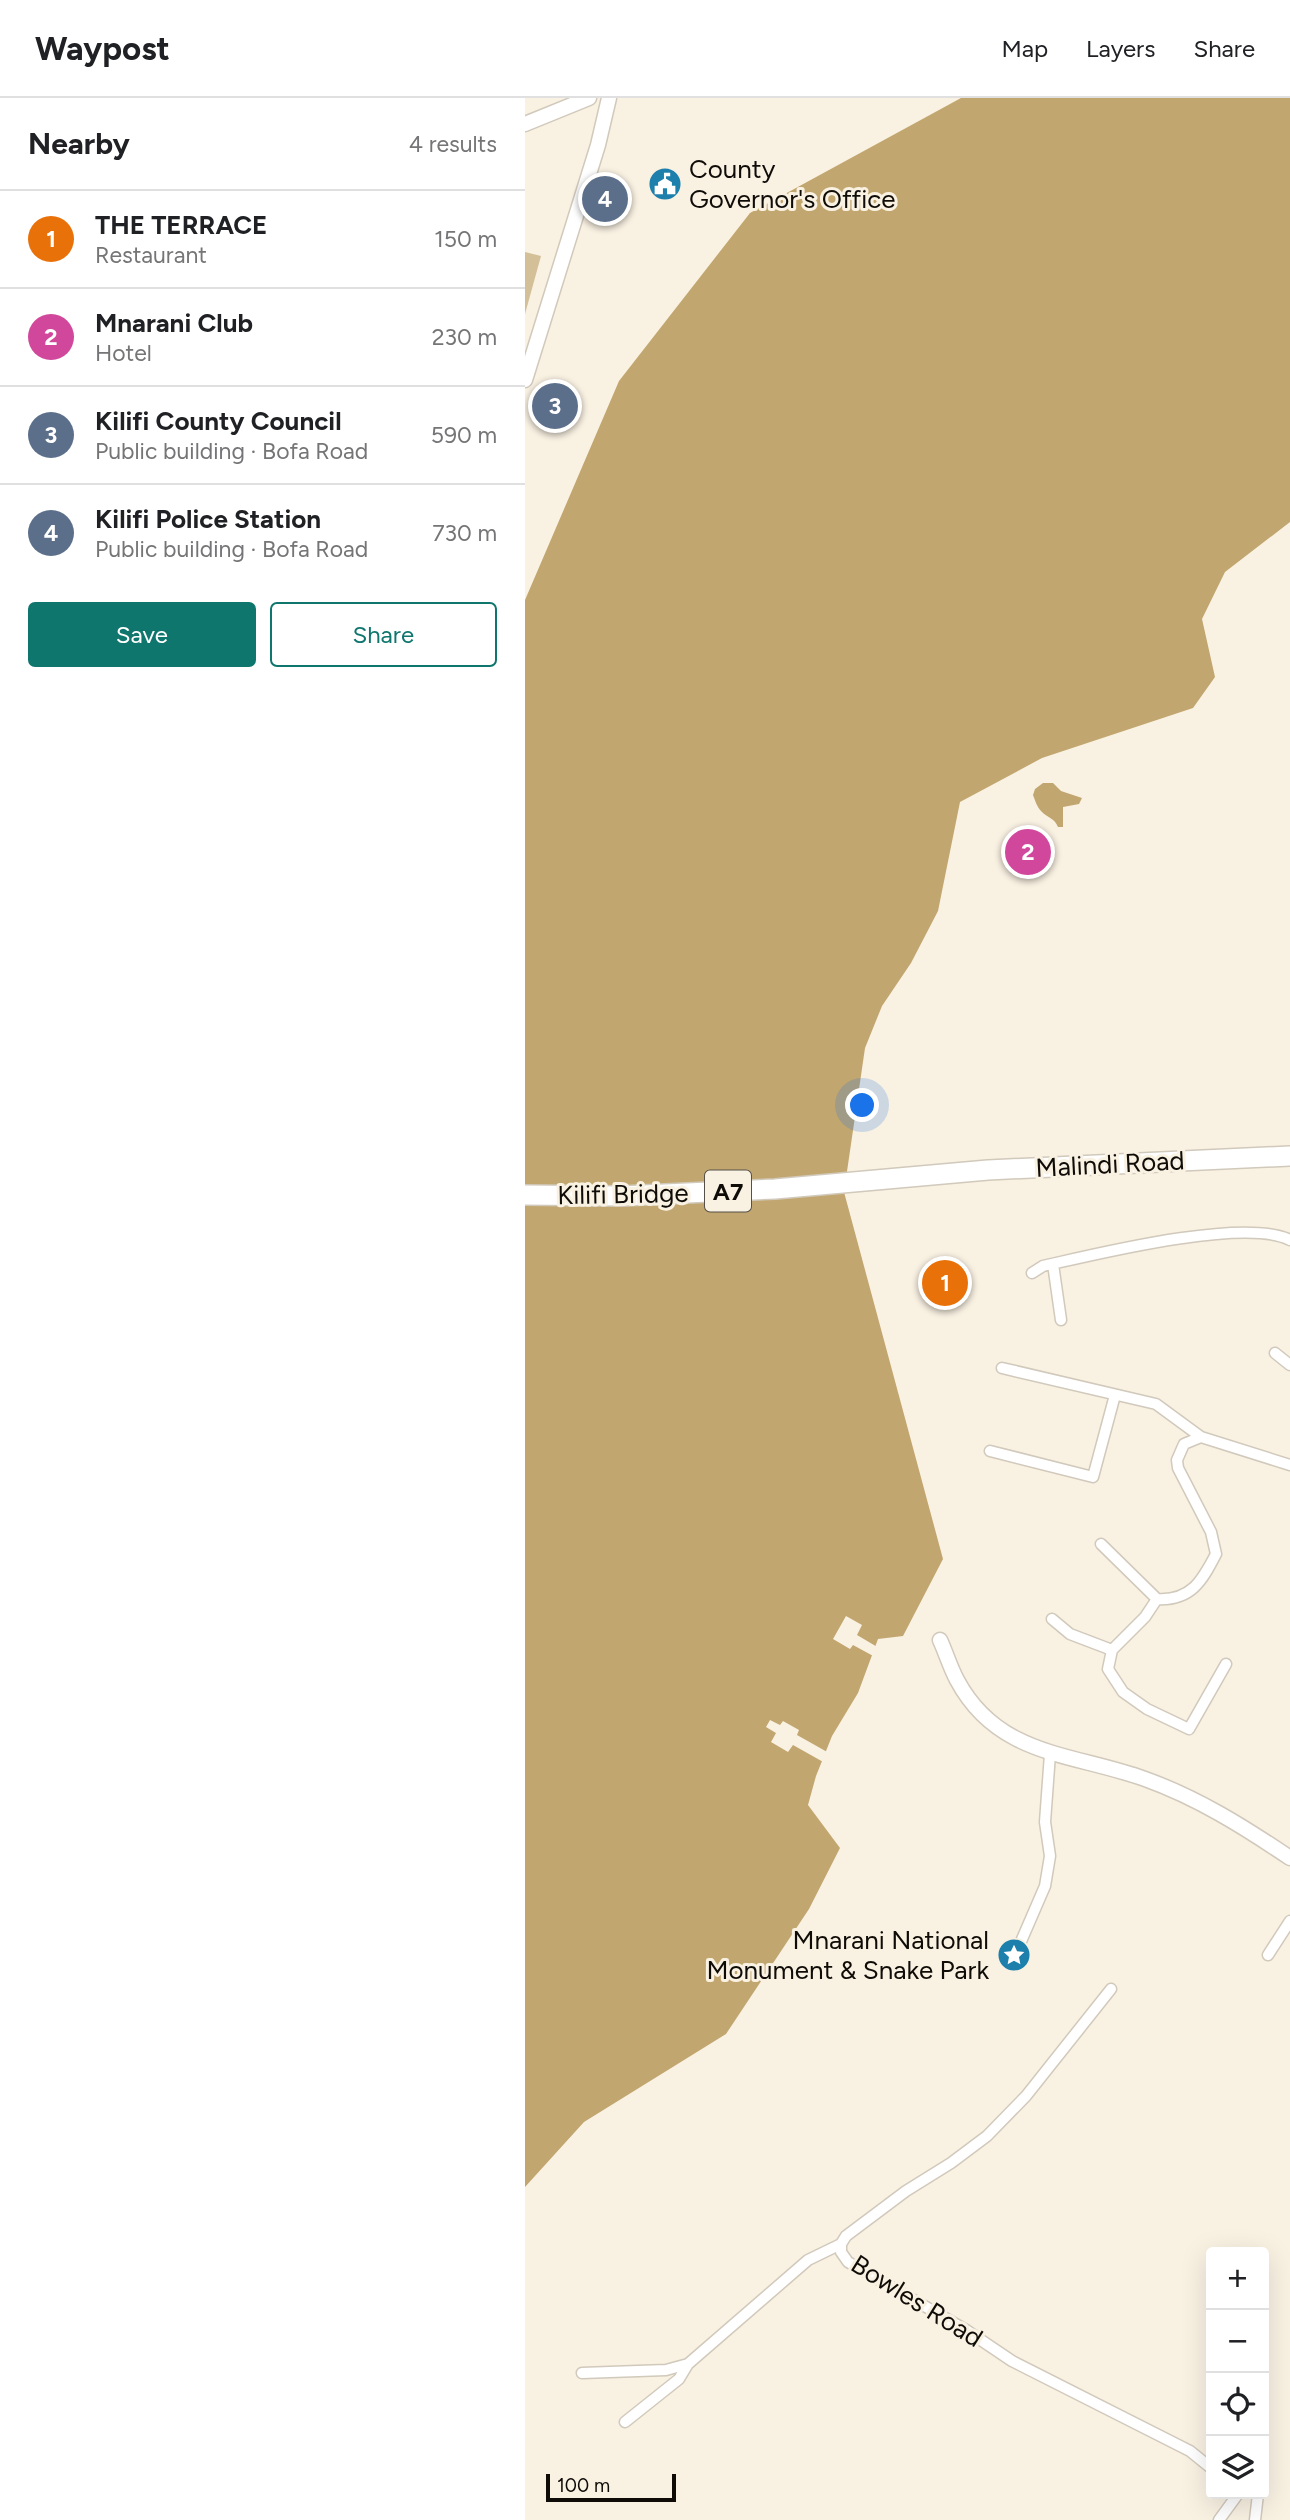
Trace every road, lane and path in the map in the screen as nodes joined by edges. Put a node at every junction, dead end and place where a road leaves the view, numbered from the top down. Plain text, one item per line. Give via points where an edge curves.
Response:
1 (589, 98) edge
2 (609, 98) edge
3 (525, 124) edge
4 (525, 380) edge
5 (1290, 1156) edge
6 (929, 1174) joint
7 (525, 1195) edge
8 (1290, 1240) edge
9 (1053, 1264) junction
10 (1032, 1273) dead end
11 (1061, 1320) dead end
12 (1275, 1353) dead end
13 (1290, 1365) edge
14 (1002, 1368) dead end
15 (1115, 1395) junction
16 (1201, 1437) junction
17 (990, 1451) dead end
18 (1290, 1465) edge
19 (1101, 1544) dead end
20 (1157, 1598) junction
21 (1052, 1619) dead end
22 (940, 1640) dead end
23 (1112, 1650) junction
24 (1226, 1664) dead end
25 (1050, 1754) junction
26 (1290, 1858) edge
27 (1290, 1921) edge
28 (1016, 1953) dead end
29 (1268, 1955) dead end
30 (1111, 1989) dead end
31 (841, 2244) junction
32 (688, 2364) junction
33 (582, 2373) dead end
34 (625, 2422) dead end
35 (1206, 2464) edge
36 (1235, 2499) edge
37 (1257, 2499) edge
38 (1220, 2520) edge
39 (1255, 2520) edge

1 - 3 street
2 - 4 street
5 - 6 highway, Malindi Road / A7
6 - 7 highway, Kilifi Bridge / A7 via 775,1189
8 - 9 street via 1279,1234 1240,1231
9 - 10 street
9 - 11 street
12 - 13 street
14 - 15 street
15 - 16 street via 1156,1404
15 - 17 street via 1093,1477
16 - 18 street
16 - 20 street via 1184,1444 1177,1460 1182,1479 1211,1532 1216,1554 1197,1587 1168,1600
19 - 20 street
20 - 23 street
21 - 23 street via 1070,1634
22 - 25 street via 957,1680 988,1720 1019,1742
23 - 24 street via 1108,1669 1123,1692 1147,1710 1189,1729
25 - 26 street via 1144,1779 1202,1802
25 - 28 street via 1045,1822 1050,1856 1045,1886
27 - 29 street
30 - 31 street via 1026,2096 987,2136
31 - 32 street, Bowles Road via 808,2260
31 - 35 street, Bowles Road via 848,2262 1023,2367 1190,2451
32 - 33 street via 666,2370
32 - 34 street, Bowles Road via 679,2379
36 - 38 street
37 - 39 street

